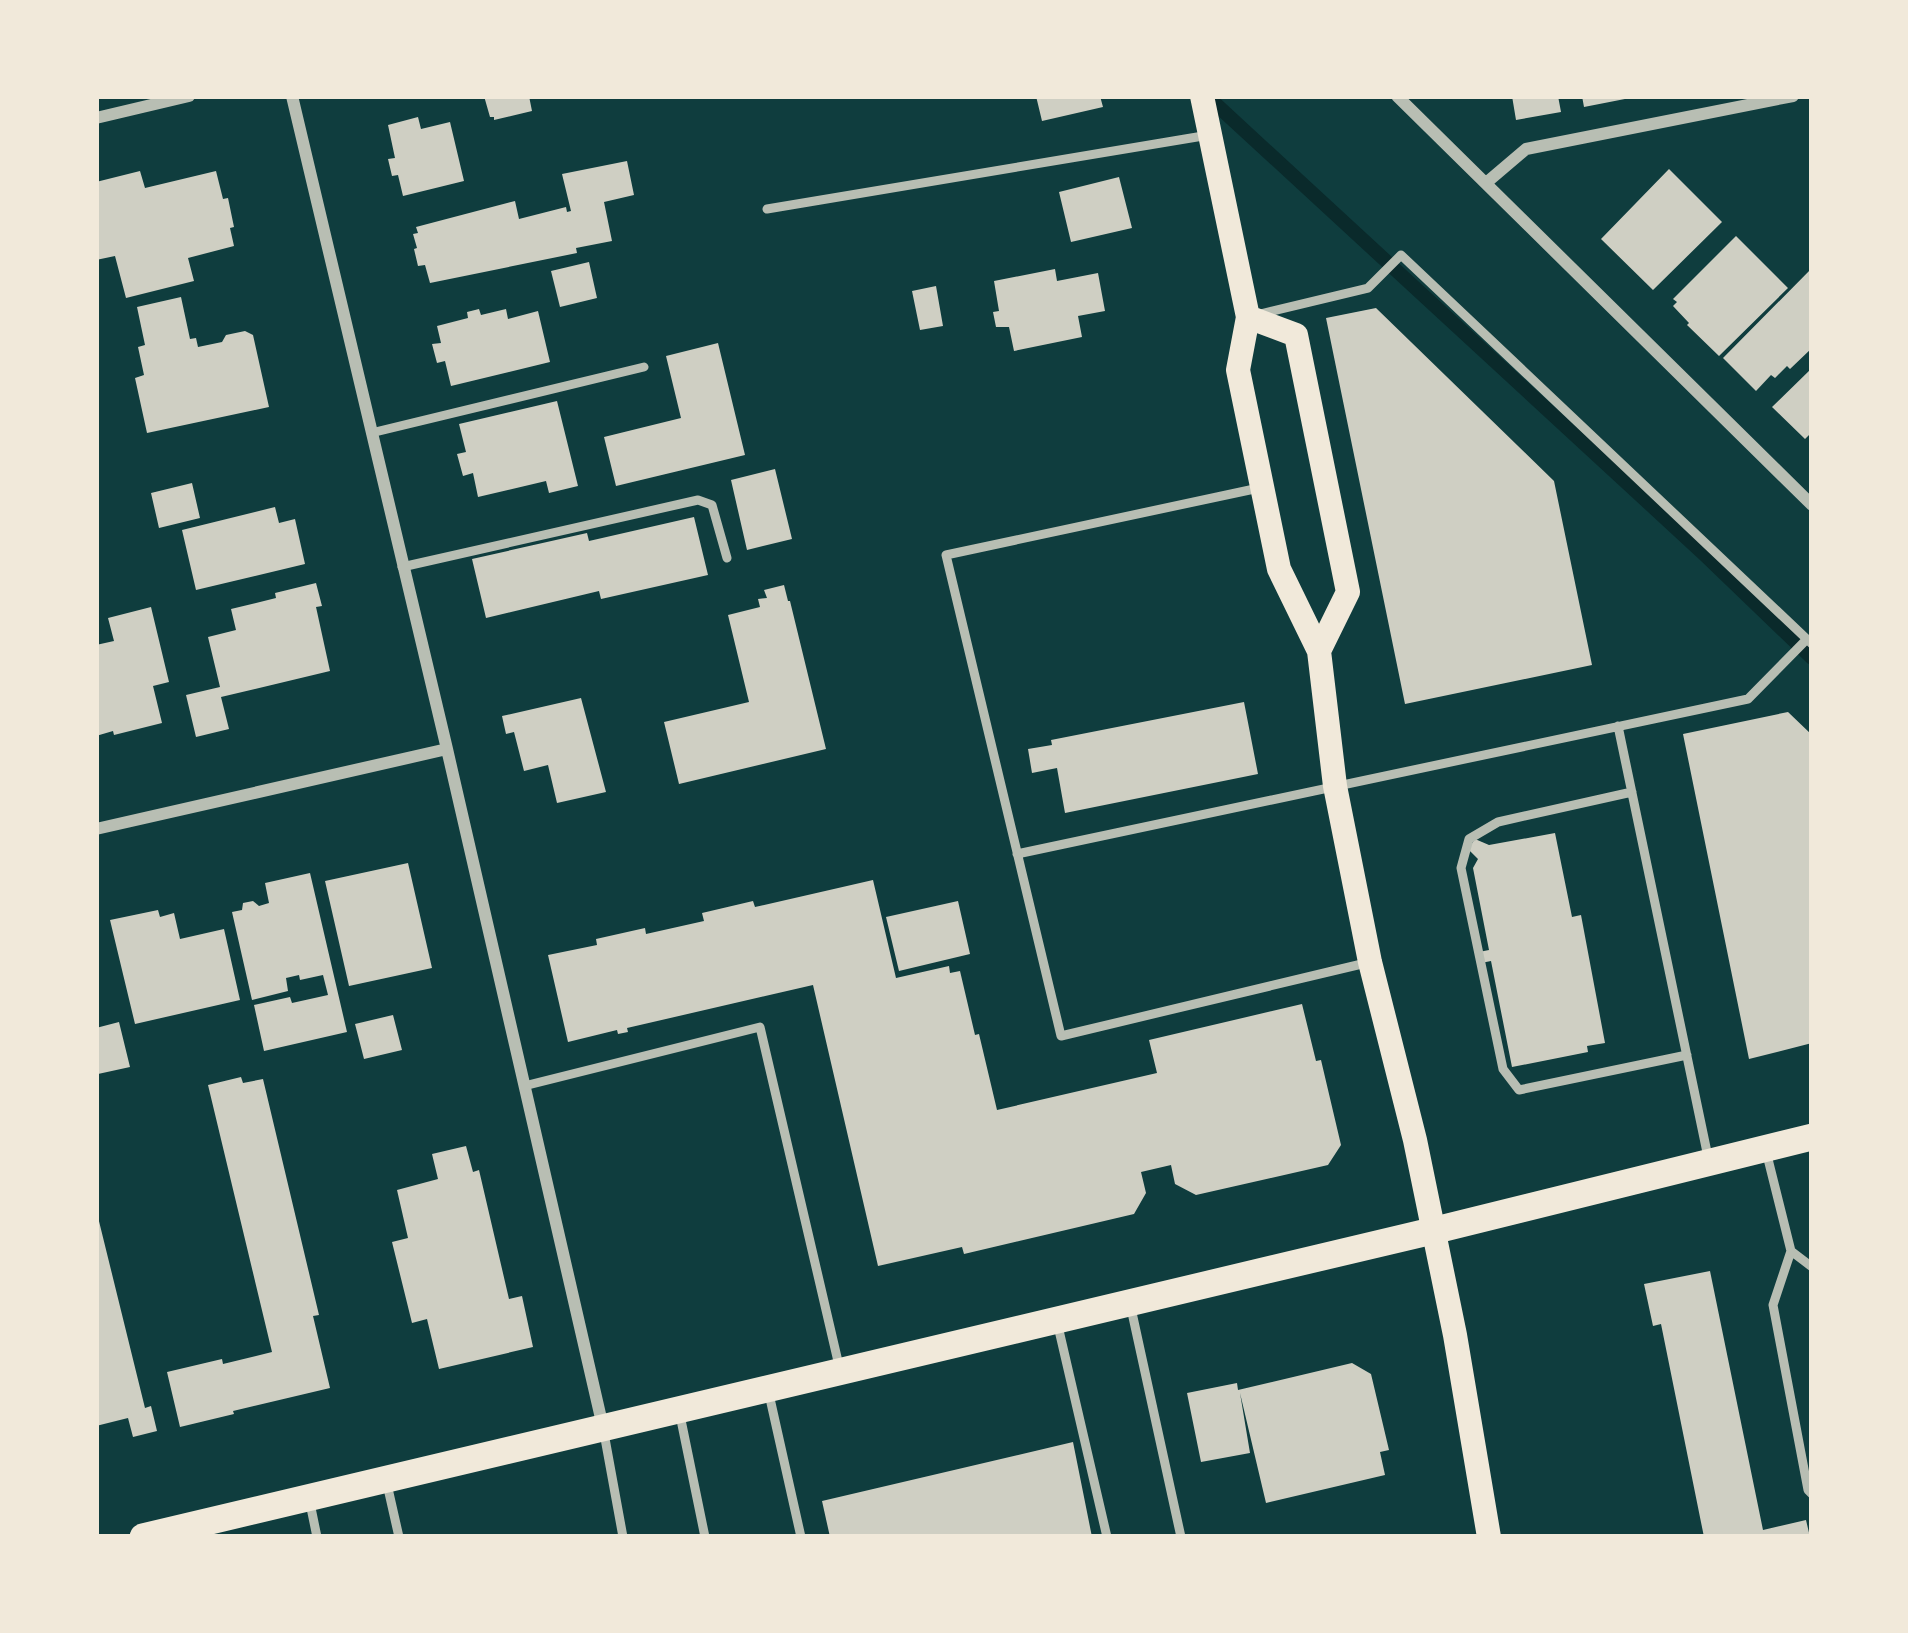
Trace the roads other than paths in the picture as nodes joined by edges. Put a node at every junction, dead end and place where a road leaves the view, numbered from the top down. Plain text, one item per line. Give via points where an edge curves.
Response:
1 (189, 96) edge
2 (292, 96) edge
3 (1202, 96) edge
4 (1397, 96) edge
5 (1793, 96) edge
6 (96, 118) edge
7 (1211, 145) junction
8 (1486, 183) junction
9 (767, 209) dead end
10 (1248, 316) junction
11 (644, 367) dead end
12 (371, 433) junction
13 (1264, 487) junction
14 (1812, 505) edge
15 (727, 558) dead end
16 (402, 567) junction
17 (1809, 642) edge
18 (1319, 651) junction
19 (1618, 726) junction
20 (447, 748) junction
21 (1335, 786) junction
22 (1632, 792) junction
23 (96, 829) edge
24 (1017, 854) junction
25 (1370, 962) junction
26 (1687, 1055) junction
27 (524, 1086) junction
28 (1812, 1137) edge
29 (1766, 1149) junction
30 (1709, 1162) junction
31 (1432, 1231) junction
32 (1791, 1252) junction
33 (1812, 1267) edge
34 (1130, 1302) junction
35 (1057, 1319) junction
36 (840, 1371) junction
37 (768, 1388) junction
38 (680, 1409) junction
39 (603, 1428) junction
40 (386, 1479) junction
41 (1812, 1495) edge
42 (309, 1497) junction
43 (147, 1537) edge
44 (317, 1537) edge
45 (399, 1537) edge
46 (622, 1537) edge
47 (705, 1537) edge
48 (801, 1537) edge
49 (1107, 1537) edge
50 (1181, 1537) edge
51 (1489, 1537) edge

1 - 6 street
2 - 12 street
3 - 7 main road
4 - 8 street
5 - 8 street via 1526,149
7 - 9 lane
7 - 10 main road
8 - 14 street
10 - 13 main road via 1238,370
10 - 17 lane via 1368,288 1401,255
10 - 18 main road via 1296,335 1348,592
11 - 12 lane
12 - 16 street
13 - 18 main road via 1279,568
13 - 24 lane via 946,555
15 - 16 lane via 712,506 698,500
16 - 20 street
17 - 19 lane via 1748,699
18 - 21 main road
19 - 21 lane
19 - 22 lane
20 - 23 street
20 - 27 street
21 - 24 lane
21 - 25 main road
22 - 26 lane
22 - 26 lane via 1498,822 1469,839 1461,868 1498,1047 1519,1090
24 - 25 lane via 1061,1036
25 - 31 main road
26 - 30 lane
27 - 36 lane via 760,1027
27 - 39 street
28 - 29 main road
29 - 30 main road
29 - 32 lane
30 - 31 main road
31 - 34 main road
31 - 51 main road
32 - 33 lane
32 - 41 lane via 1773,1305
34 - 35 main road
34 - 50 lane
35 - 36 main road
35 - 49 lane
36 - 37 main road
37 - 38 main road
37 - 48 lane
38 - 39 main road
38 - 47 lane
39 - 40 main road
39 - 46 lane
40 - 42 main road
40 - 45 lane
42 - 43 main road
42 - 44 lane

